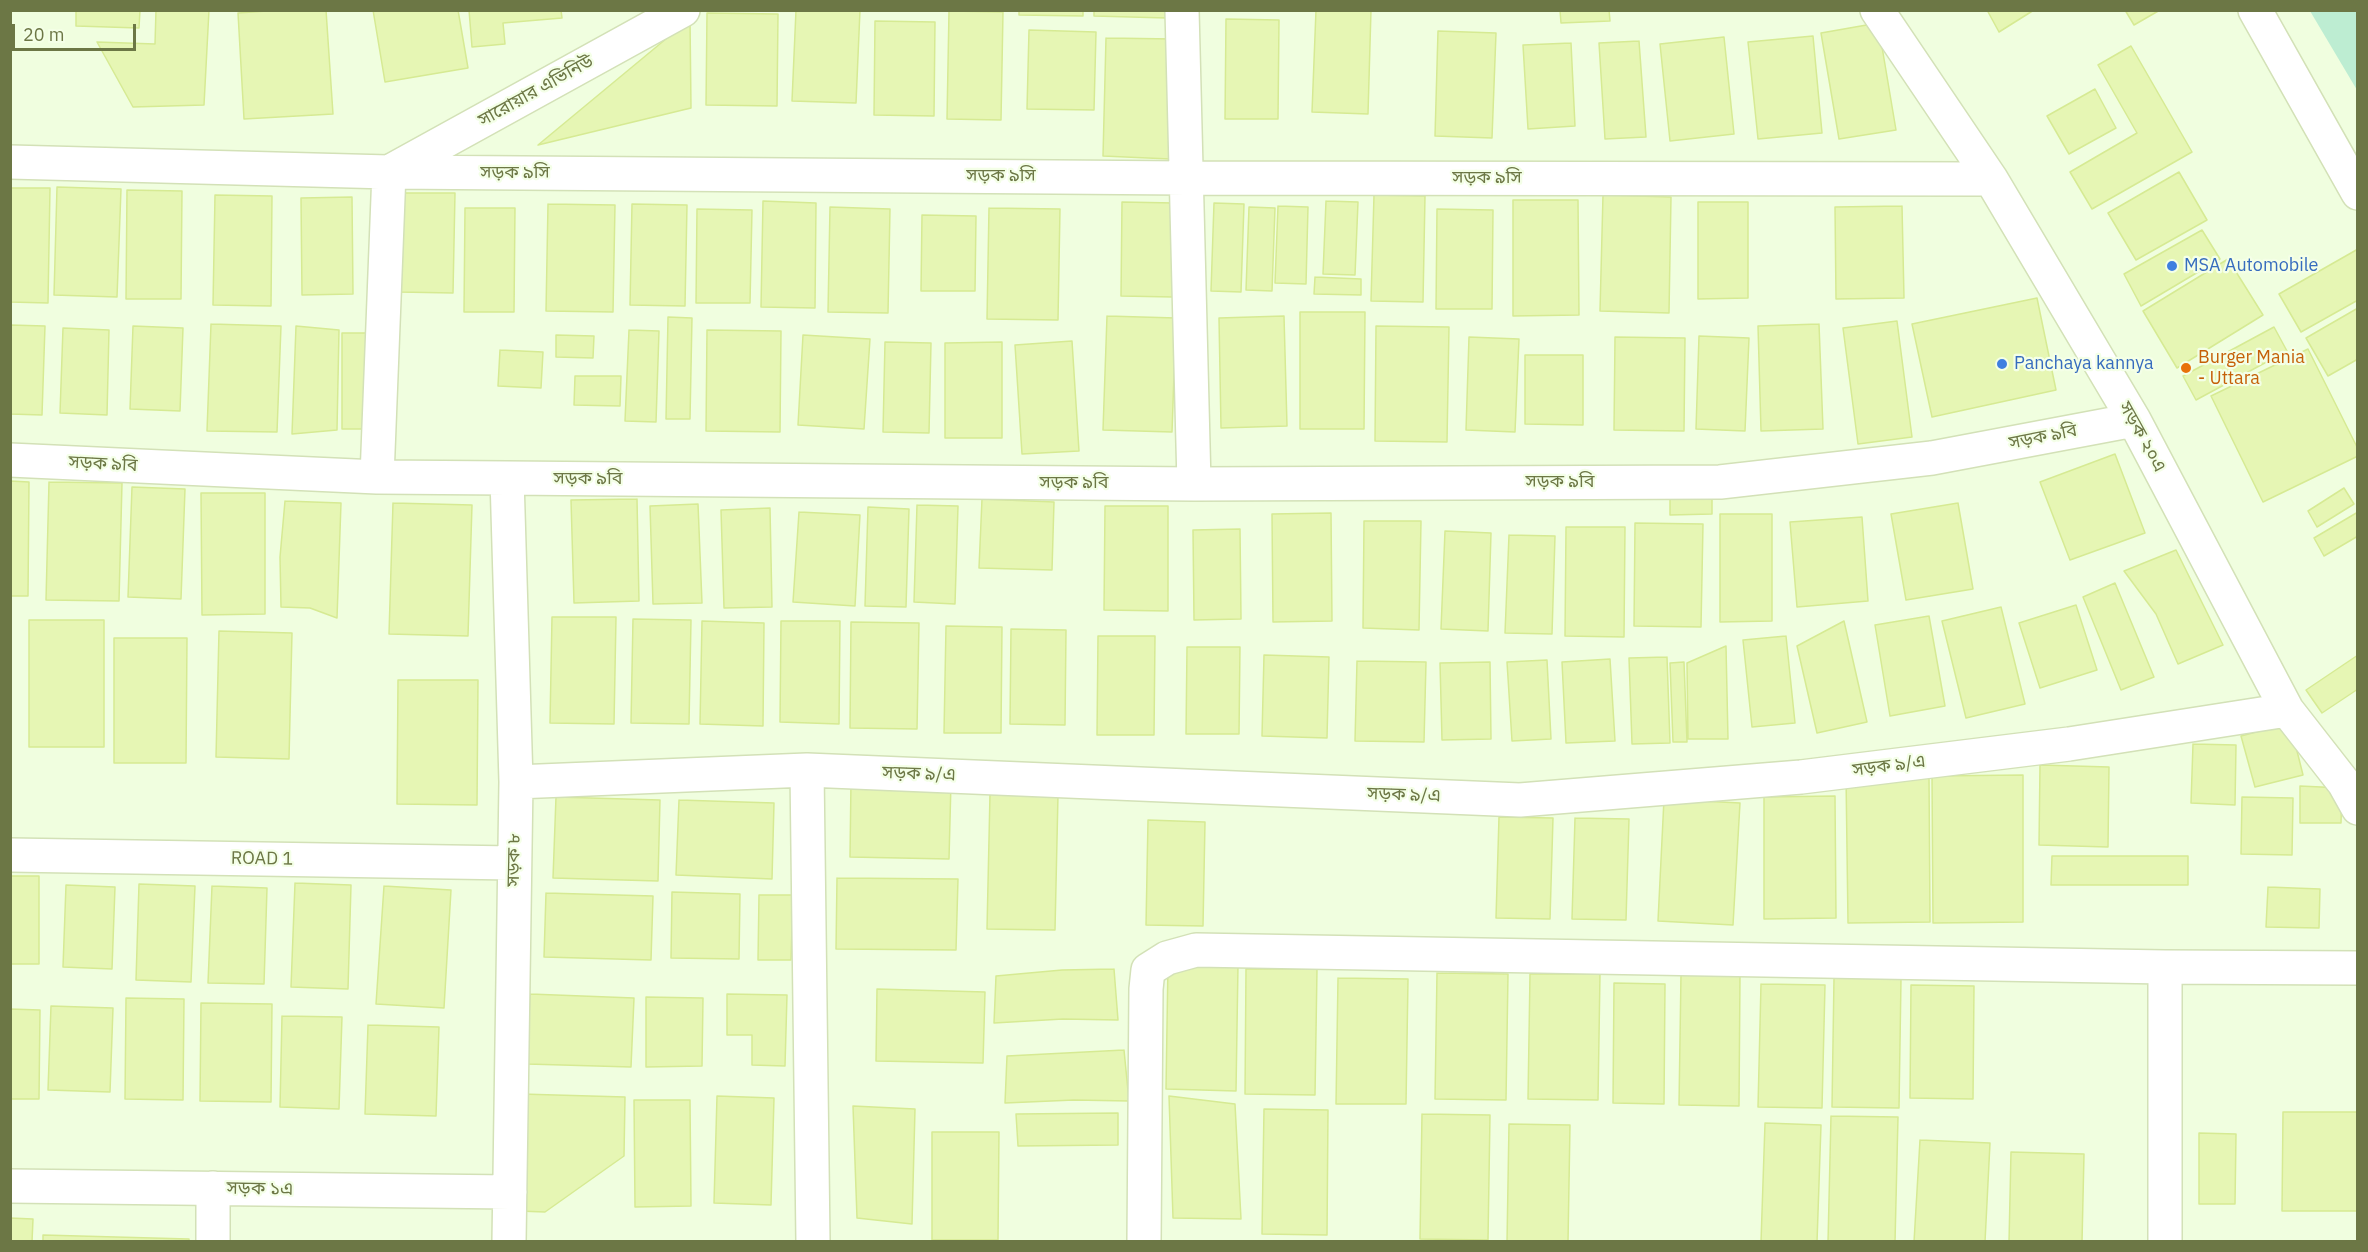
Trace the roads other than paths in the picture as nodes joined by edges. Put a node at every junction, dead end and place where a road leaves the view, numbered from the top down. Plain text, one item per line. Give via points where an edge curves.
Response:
1 (683, 10) edge
2 (1182, 10) edge
3 (1877, 10) edge
4 (2255, 10) edge
5 (10, 162) edge
6 (389, 172) junction
7 (1187, 178) junction
8 (1991, 179) junction
9 (2358, 193) edge
10 (2134, 420) junction
11 (10, 460) edge
12 (377, 477) junction
13 (507, 478) junction
14 (1194, 484) junction
15 (2287, 710) junction
16 (807, 770) junction
17 (516, 782) junction
18 (2353, 789) edge
19 (10, 855) edge
20 (513, 863) junction
21 (2165, 967) junction
22 (2358, 968) edge
23 (10, 1186) edge
24 (213, 1188) junction
25 (510, 1192) junction
26 (213, 1242) edge
27 (509, 1242) edge
28 (813, 1242) edge
29 (1144, 1242) edge
30 (2165, 1242) edge

1 - 6 street, সারোয়ার এভিনিউ
2 - 7 street
3 - 8 street, সড়ক ২০এ
4 - 9 street
5 - 6 street, সড়ক ৯সি
6 - 7 street, সড়ক ৯সি
6 - 12 street
7 - 8 street, সড়ক ৯সি
7 - 14 street
8 - 10 street, সড়ক ২০এ
10 - 14 street, সড়ক ৯বি via 1932,458 1720,482
10 - 15 street, সড়ক ২০এ
11 - 12 street, সড়ক ৯বি
12 - 13 street, সড়ক ৯বি
13 - 14 street, সড়ক ৯বি
13 - 17 street, সড়ক ৮
15 - 16 street, সড়ক ৯/এ via 2069,744 1813,776 1520,800
15 - 18 street, সড়ক ২০এ
16 - 17 street, সড়ক ৯/এ
16 - 28 street
17 - 20 street, সড়ক ৮
19 - 20 street, ROAD 1
20 - 25 street, সড়ক ৮
21 - 22 street
21 - 29 street via 1197,950 1167,958 1148,970 1146,989
21 - 30 street
23 - 24 street, সড়ক ১এ
24 - 25 street, সড়ক ১এ
24 - 26 street
25 - 27 street, সড়ক ৮

